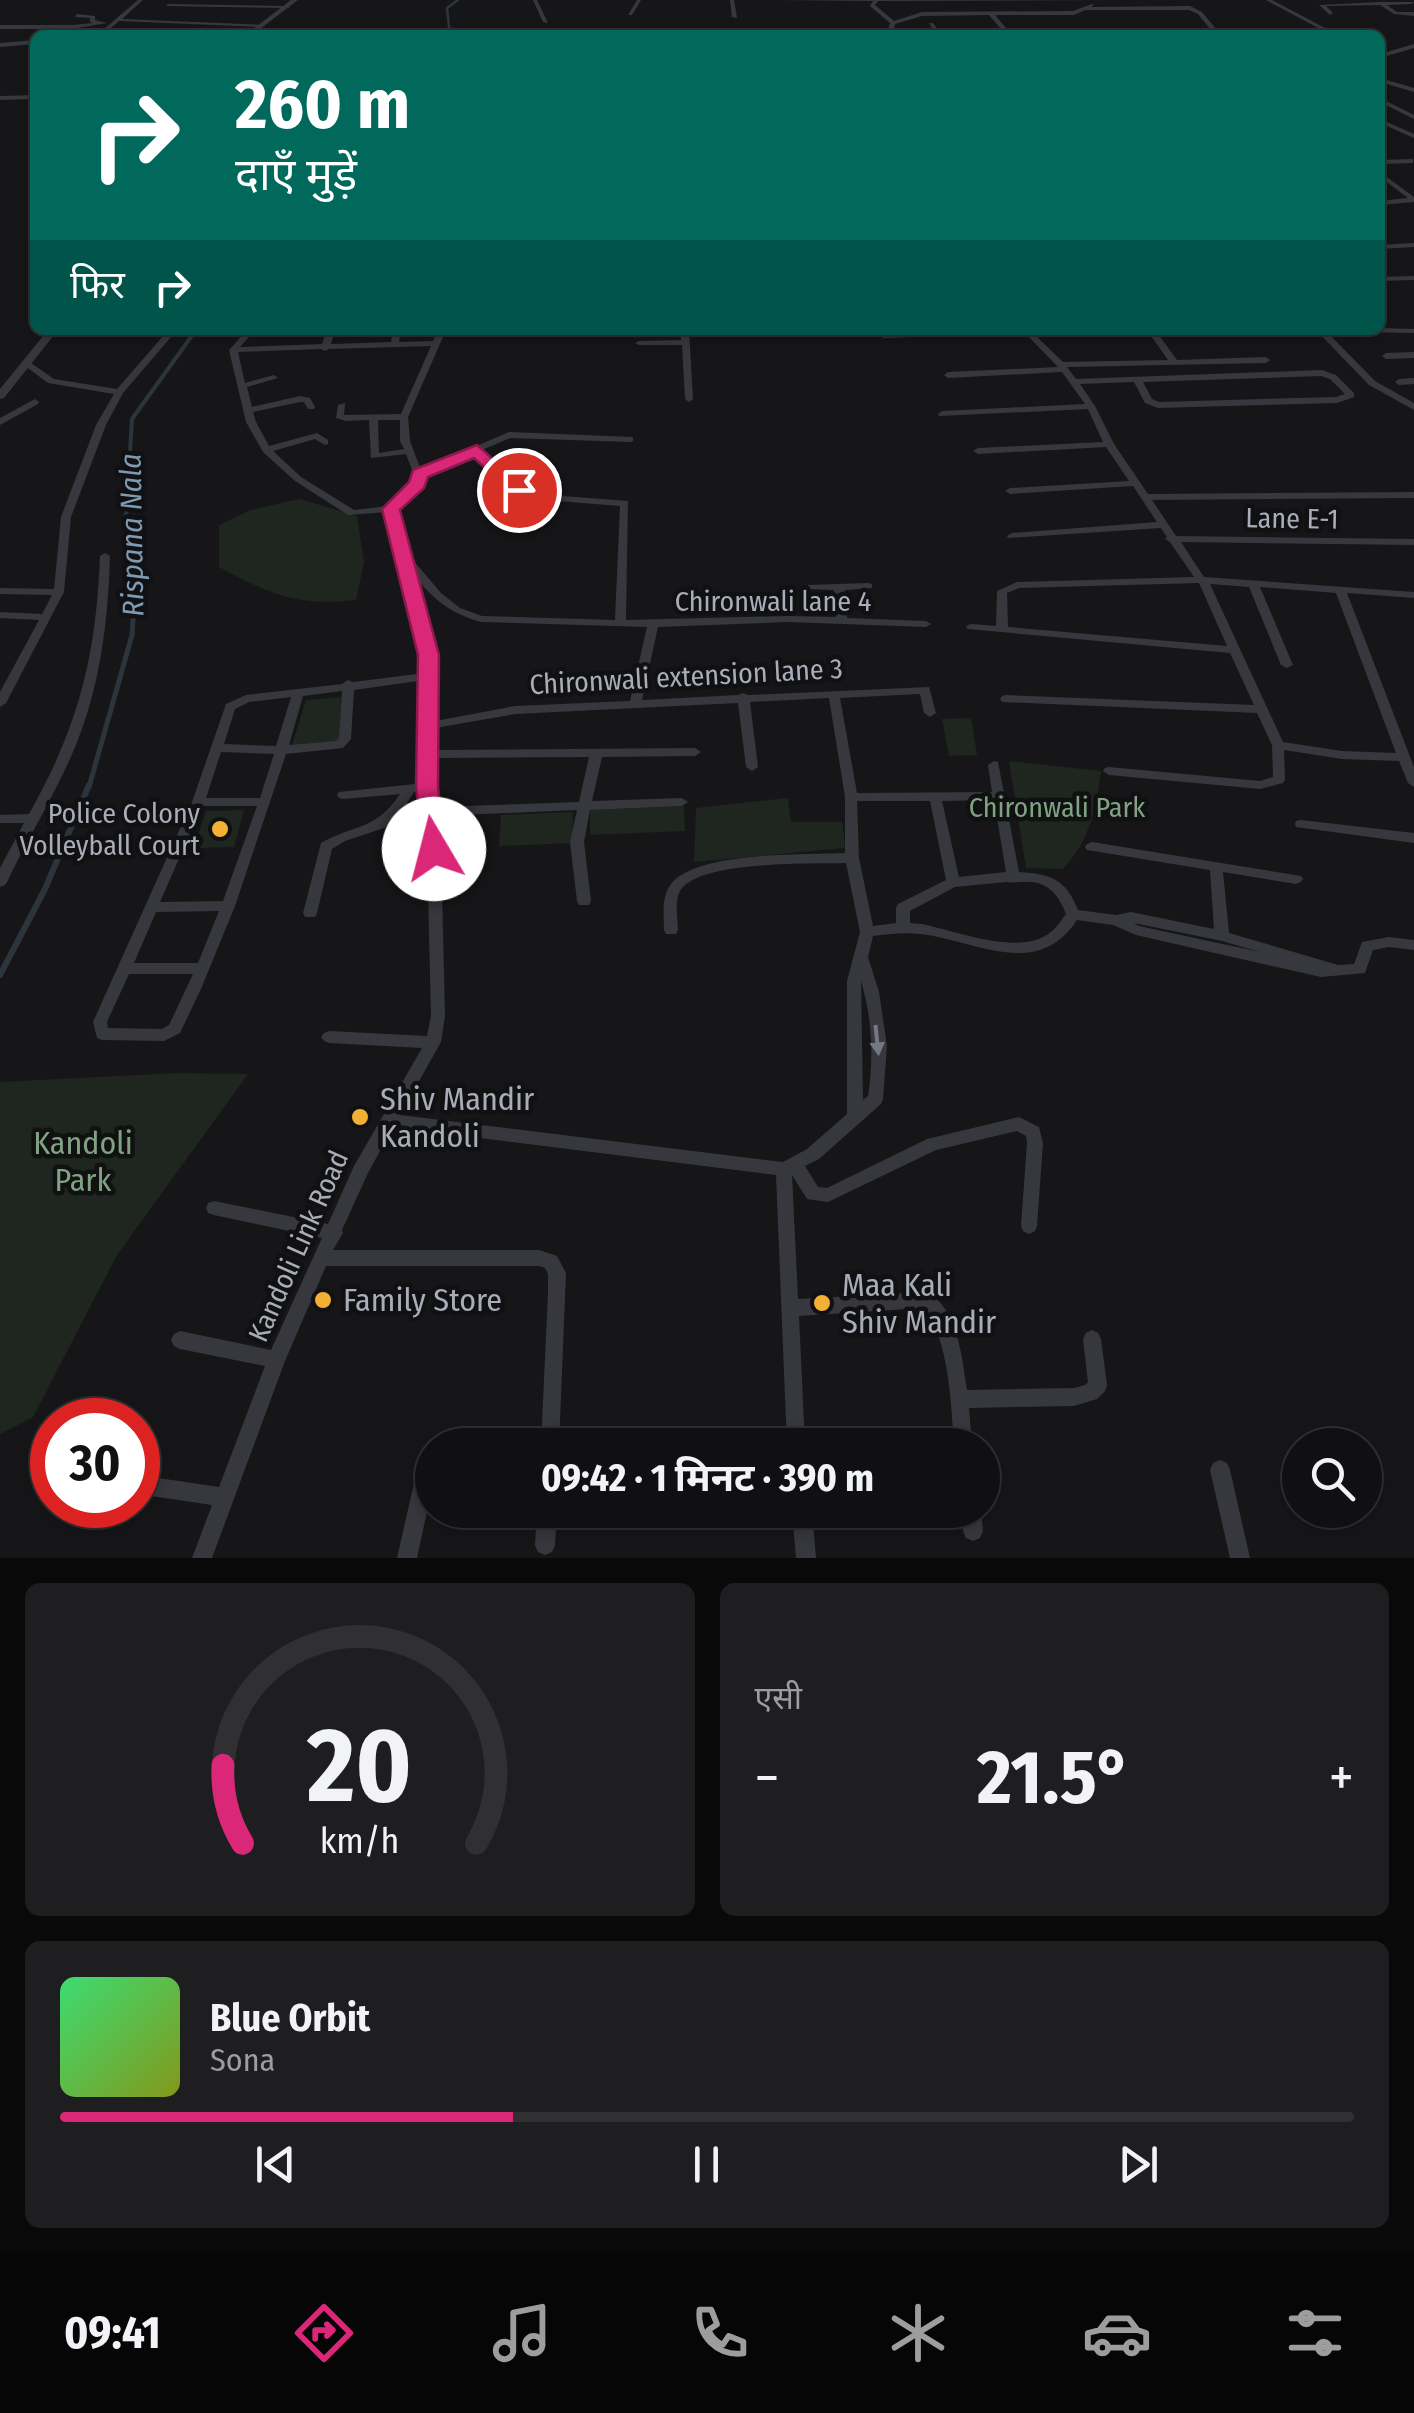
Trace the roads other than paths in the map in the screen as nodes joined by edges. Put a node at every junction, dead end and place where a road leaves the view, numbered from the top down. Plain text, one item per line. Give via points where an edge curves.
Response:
1 (141, 0) edge
2 (294, 0) edge
3 (536, 0) edge
4 (638, 0) edge
5 (732, 0) edge
6 (778, 0) edge
7 (885, 0) edge
8 (1099, 0) edge
9 (1108, 0) edge
10 (1170, 0) edge
11 (1268, 0) edge
12 (876, 1) edge
13 (948, 1) edge
14 (1006, 1) edge
15 (1412, 2) edge
16 (235, 3) edge
17 (1380, 4) junction
18 (168, 6) dead end
19 (287, 8) junction
20 (1190, 8) junction
21 (1086, 9) junction
22 (1330, 13) dead end
23 (630, 14) dead end
24 (992, 14) junction
25 (1414, 14) edge
26 (77, 16) dead end
27 (736, 17) dead end
28 (121, 20) junction
29 (1112, 21) dead end
30 (546, 22) dead end
31 (892, 22) junction
32 (1251, 22) dead end
33 (107, 23) junction
34 (931, 24) dead end
35 (0, 26) edge
36 (262, 26) junction
37 (1324, 28) dead end
38 (103, 30) edge
39 (256, 30) edge
40 (890, 30) edge
41 (936, 30) edge
42 (1003, 30) edge
43 (1116, 30) edge
44 (1214, 30) edge
45 (1262, 30) edge
46 (30, 42) edge
47 (0, 45) edge
48 (1414, 46) edge
49 (1385, 55) edge
50 (1385, 81) edge
51 (1414, 90) edge
52 (30, 97) edge
53 (0, 98) edge
54 (1385, 102) edge
55 (1413, 116) edge
56 (1385, 123) edge
57 (1414, 136) edge
58 (1385, 162) edge
59 (1412, 162) edge
60 (1385, 179) edge
61 (1414, 200) edge
62 (1385, 203) edge
63 (1414, 245) edge
64 (1385, 246) edge
65 (1414, 278) edge
66 (1385, 280) edge
67 (1385, 330) edge
68 (1414, 331) edge
69 (49, 335) edge
70 (246, 335) edge
71 (329, 335) edge
72 (396, 335) edge
73 (685, 335) edge
74 (908, 335) edge
75 (1031, 335) edge
76 (1155, 335) edge
77 (1325, 335) edge
78 (884, 336) dead end
79 (168, 337) dead end
80 (439, 337) edge
81 (686, 342) junction
82 (639, 343) dead end
83 (394, 346) junction
84 (325, 349) junction
85 (233, 350) junction
86 (1414, 355) edge
87 (1386, 356) dead end
88 (1266, 360) dead end
89 (1174, 362) junction
90 (25, 363) junction
91 (1063, 367) junction
92 (948, 375) dead end
93 (1235, 377) junction
94 (274, 378) dead end
95 (1414, 381) edge
96 (1073, 382) junction
97 (1138, 382) junction
98 (1400, 382) dead end
99 (242, 386) junction
100 (119, 392) junction
101 (0, 396) edge
102 (689, 399) dead end
103 (1253, 401) junction
104 (35, 402) dead end
105 (342, 405) dead end
106 (1091, 406) junction
107 (310, 407) dead end
108 (1414, 407) edge
109 (248, 411) junction
110 (942, 414) dead end
111 (404, 417) junction
112 (373, 419) junction
113 (0, 422) edge
114 (630, 439) dead end
115 (325, 442) dead end
116 (1109, 444) junction
117 (266, 450) junction
118 (477, 450) junction
119 (408, 451) junction
120 (978, 452) dead end
121 (420, 474) junction
122 (1135, 483) junction
123 (1010, 491) dead end
124 (1414, 495) edge
125 (1144, 498) junction
126 (391, 509) junction
127 (1162, 524) junction
128 (1012, 536) dead end
129 (1170, 539) junction
130 (1414, 542) edge
131 (401, 551) junction
132 (104, 556) dead end
133 (1202, 581) junction
134 (1254, 585) junction
135 (868, 586) dead end
136 (812, 587) dead end
137 (839, 587) junction
138 (1340, 589) junction
139 (0, 591) edge
140 (59, 592) junction
141 (1414, 595) edge
142 (0, 615) edge
143 (45, 616) junction
144 (842, 621) junction
145 (620, 623) junction
146 (653, 624) junction
147 (926, 624) dead end
148 (972, 628) dead end
149 (1002, 629) junction
150 (1233, 650) junction
151 (1286, 665) dead end
152 (431, 676) junction
153 (348, 684) junction
154 (298, 692) junction
155 (834, 694) junction
156 (744, 697) junction
157 (1006, 699) dead end
158 (0, 703) edge
159 (635, 705) junction
160 (1262, 709) junction
161 (930, 712) dead end
162 (428, 726) junction
163 (1278, 745) junction
164 (217, 748) junction
165 (282, 750) junction
166 (695, 752) dead end
167 (430, 754) junction
168 (596, 754) junction
169 (1403, 758) junction
170 (994, 765) dead end
171 (752, 766) dead end
172 (1110, 771) dead end
173 (1413, 778) edge
174 (427, 787) junction
175 (410, 789) junction
176 (342, 795) dead end
177 (999, 796) junction
178 (851, 797) junction
179 (934, 797) junction
180 (198, 802) junction
181 (264, 802) junction
182 (682, 802) dead end
183 (584, 804) junction
184 (428, 812) junction
185 (30, 818) junction
186 (0, 819) edge
187 (1300, 824) dead end
188 (1414, 838) edge
189 (1092, 846) dead end
190 (852, 858) junction
191 (1216, 866) junction
192 (1014, 879) junction
193 (1296, 879) dead end
194 (0, 882) edge
195 (953, 882) junction
196 (584, 901) dead end
197 (226, 906) junction
198 (153, 907) junction
199 (310, 913) dead end
200 (1073, 914) junction
201 (1116, 920) junction
202 (903, 927) junction
203 (671, 930) dead end
204 (867, 932) junction
205 (1222, 936) junction
206 (1414, 945) edge
207 (860, 956) junction
208 (127, 968) junction
209 (201, 969) junction
210 (1336, 970) junction
211 (328, 1037) dead end
212 (433, 1042) junction
213 (855, 1117) junction
214 (388, 1120) junction
215 (789, 1167) junction
216 (214, 1208) dead end
217 (1030, 1226) dead end
218 (335, 1233) junction
219 (322, 1258) junction
220 (790, 1308) junction
221 (1092, 1339) dead end
222 (180, 1340) dead end
223 (276, 1360) junction
224 (960, 1399) junction
225 (551, 1428) edge
226 (795, 1428) edge
227 (962, 1428) edge
228 (1220, 1470) dead end
229 (160, 1488) edge
230 (222, 1498) junction
231 (415, 1523) edge
232 (546, 1528) edge
233 (804, 1528) edge
234 (545, 1545) dead end
235 (202, 1558) edge
236 (407, 1558) edge
237 (806, 1558) edge
238 (1240, 1558) edge

1 - 28 street
2 - 19 street
3 - 30 street
4 - 23 street
5 - 27 street
6 - 12 street
7 - 12 street
7 - 13 street
8 - 9 street
8 - 14 street
8 - 21 street
10 - 20 street
11 - 37 street
12 - 31 street via 872,5
13 - 14 street
15 - 17 street
16 - 18 street
16 - 19 street
17 - 22 street via 1321,5
17 - 25 street
19 - 36 street
20 - 21 street
20 - 44 street
21 - 24 street
24 - 31 street via 922,14
24 - 42 street
26 - 33 street
28 - 33 street
28 - 36 street
29 - 43 street
31 - 40 street
32 - 45 street
33 - 35 street via 84,29
33 - 38 street
34 - 41 street
36 - 39 street
46 - 47 street
48 - 49 street
50 - 51 street
52 - 53 street
54 - 55 street
56 - 57 street
58 - 59 street
60 - 61 street
61 - 62 street
63 - 64 street
65 - 66 street
67 - 68 street
69 - 90 street
70 - 85 street
71 - 84 street
72 - 83 street
73 - 81 street
74 - 78 street
75 - 91 street
76 - 89 street
77 - 108 street via 1372,383
79 - 100 street
80 - 83 street
80 - 111 street
81 - 82 street
81 - 102 street
83 - 84 street
84 - 85 street
85 - 99 street
86 - 87 street
88 - 89 street
89 - 91 street
90 - 100 street via 51,380
90 - 101 street
91 - 92 street
91 - 96 street
93 - 97 street
93 - 103 street
93 - 103 street via 1322,374 1351,395
94 - 99 street
95 - 98 street
96 - 97 street
96 - 106 street
97 - 103 street via 1158,405
99 - 109 street
100 - 140 street via 66,518
104 - 113 street
105 - 112 street via 341,417
106 - 110 street
106 - 116 street
107 - 109 street via 300,399
109 - 117 street
111 - 112 street
111 - 119 street
112 - 119 street via 374,456
114 - 118 street via 509,434
115 - 117 street via 318,436
116 - 120 street
116 - 122 street
117 - 126 street via 352,513
118 - 121 street
118 - 145 street via 535,498 625,503
119 - 121 street
121 - 126 street
122 - 123 street
122 - 125 street
124 - 125 street
125 - 127 street
126 - 131 street, Kandoli Link Road
127 - 128 street
127 - 129 street
129 - 130 street, Lane E-1
129 - 133 street
131 - 145 street, Chironwali lane 4 via 442,602 464,616
131 - 152 street, Kandoli Link Road
132 - 185 street via 93,678 76,733
133 - 134 street
133 - 149 street via 1017,585 1002,591
133 - 150 street
134 - 138 street
134 - 151 street
135 - 137 street
136 - 137 street
137 - 144 street
138 - 141 street
138 - 169 street
139 - 140 street
140 - 143 street
142 - 143 street
143 - 158 street
144 - 146 street, Chironwali lane 4
144 - 147 street, Chironwali lane 4
145 - 146 street, Chironwali lane 4
146 - 159 street
148 - 149 street
149 - 150 street
150 - 160 street
152 - 153 street
152 - 162 street, Kandoli Link Road
153 - 154 street
153 - 165 street via 344,742
154 - 164 street via 232,704
154 - 165 street
155 - 156 street, Chironwali extension lane 3
155 - 161 street, Chironwali extension lane 3 via 925,690
155 - 178 street
156 - 159 street, Chironwali extension lane 3
156 - 171 street
157 - 160 street
159 - 162 street, Chironwali extension lane 3 via 515,710
160 - 163 street
162 - 167 street, Kandoli Link Road
163 - 169 street
163 - 172 street via 1279,780 1260,785
164 - 165 street
164 - 180 street
165 - 181 street
166 - 168 street
167 - 168 street
167 - 174 street, Kandoli Link Road
168 - 183 street
169 - 173 street
170 - 177 street
174 - 175 street
174 - 184 street, Kandoli Link Road
175 - 176 street
175 - 199 street via 383,826 326,846
177 - 179 street
177 - 192 street
178 - 179 street
178 - 190 street
179 - 195 street
180 - 181 street
180 - 198 street
181 - 197 street
182 - 183 street
183 - 184 street
183 - 196 street via 577,842
184 - 212 street, Kandoli Link Road via 438,998
185 - 186 street
185 - 194 street
187 - 188 street
189 - 191 street
190 - 203 street via 702,870 674,889
190 - 204 street
191 - 193 street
191 - 205 street
192 - 195 street
192 - 200 street via 1052,883
195 - 202 street via 903,908
197 - 198 street
197 - 209 street
198 - 208 street
200 - 201 street
200 - 202 street via 1055,938 1027,947
201 - 205 street via 1131,917
201 - 210 street via 1136,930
202 - 204 street
204 - 207 street
205 - 210 street
206 - 210 street via 1371,944 1360,969
207 - 213 street via 854,980
207 -> 213 street via 870,980 880,1077 875,1098
208 - 209 street
208 - 209 street via 100,1022 106,1036 170,1032
211 - 212 street
212 - 214 street, Kandoli Link Road
213 - 215 street
214 - 215 street
214 - 218 street, Kandoli Link Road
215 - 217 street via 812,1194 828,1196 933,1144 1019,1124 1035,1143
215 - 220 street
216 - 218 street
218 - 219 street, Kandoli Link Road
219 - 223 street, Kandoli Link Road
219 - 225 street via 551,1262 557,1293
220 - 224 street via 934,1304
220 - 226 street
221 - 224 street via 1098,1386 1090,1393
222 - 223 street
223 - 230 street, Kandoli Link Road
224 - 227 street
228 - 238 street
229 - 230 street
230 - 235 street, Kandoli Link Road
231 - 236 street
232 - 234 street
233 - 237 street

